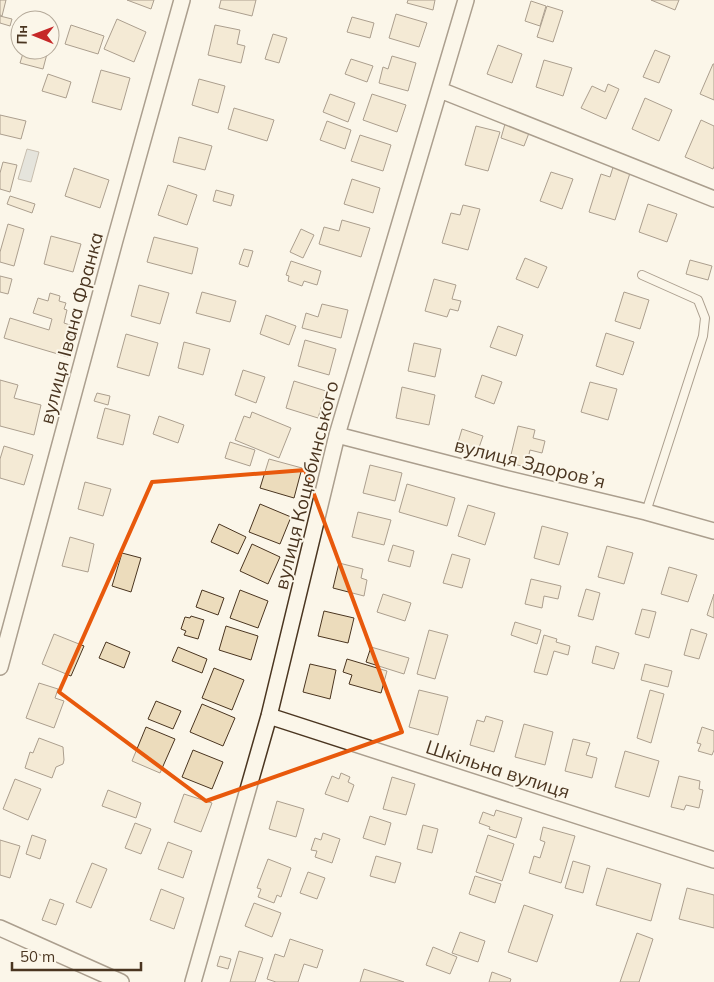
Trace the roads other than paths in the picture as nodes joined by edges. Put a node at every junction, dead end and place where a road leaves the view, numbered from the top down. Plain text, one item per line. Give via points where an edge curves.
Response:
1 (182, 0) edge
2 (466, 0) edge
3 (440, 90) junction
4 (714, 199) edge
5 (642, 275) dead end
6 (337, 434) junction
7 (646, 512) junction
8 (714, 531) edge
9 (0, 667) edge
10 (269, 716) junction
11 (714, 860) edge
12 (0, 928) edge
13 (121, 982) edge
14 (193, 982) edge

1 - 9 street, вулиця Івана Франка
2 - 3 street, вулиця Коцюбинського
3 - 4 street
3 - 6 street, вулиця Коцюбинського
5 - 7 lane via 698,300 705,318 703,336
6 - 7 street, вулиця Здоровʼя
6 - 10 street, вулиця Коцюбинського
7 - 8 street, вулиця Здоровʼя
10 - 11 street, Шкільна вулиця
10 - 14 street, вулиця Коцюбинського
12 - 13 street

